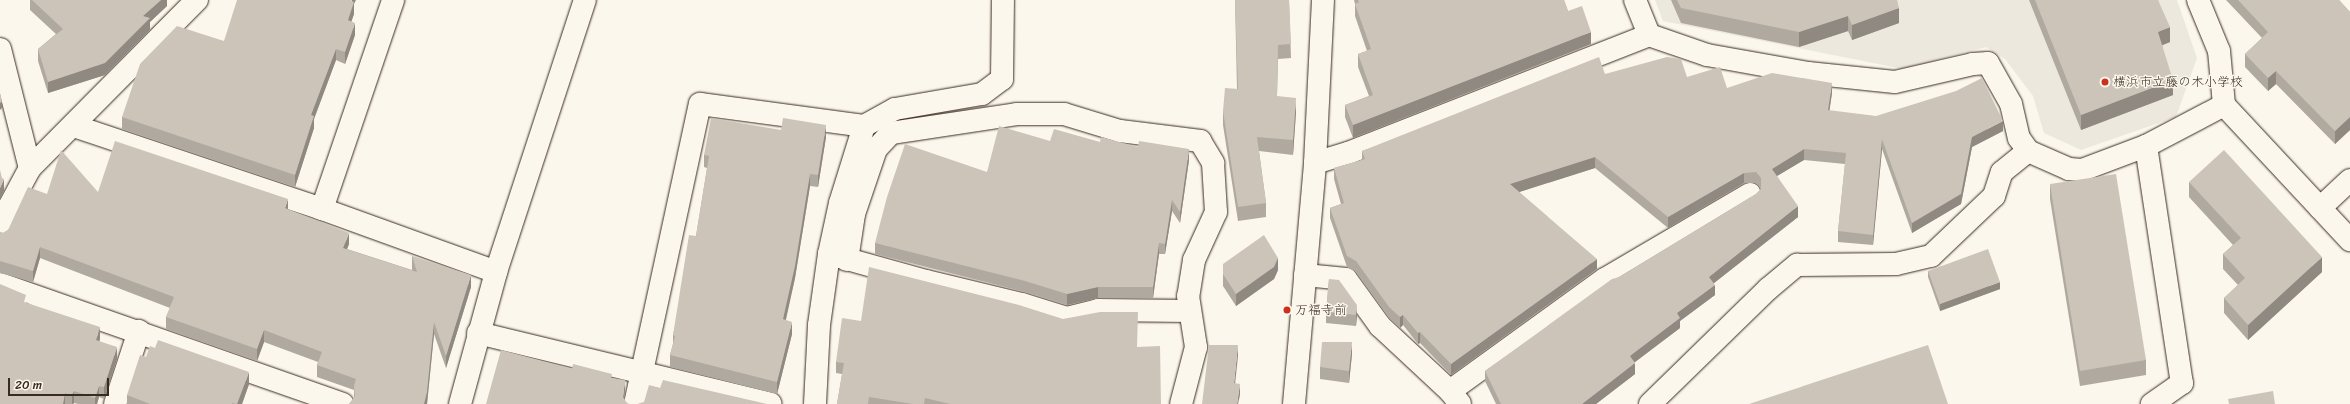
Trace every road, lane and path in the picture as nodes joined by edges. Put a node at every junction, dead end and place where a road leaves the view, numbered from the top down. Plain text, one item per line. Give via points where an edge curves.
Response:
1 (197, 0) edge
2 (393, 0) edge
3 (585, 0) edge
4 (1003, 0) edge
5 (1323, 0) edge
6 (1635, 0) edge
7 (2198, 0) edge
8 (1649, 35) junction
9 (0, 49) edge
10 (2224, 105) junction
11 (74, 126) junction
12 (864, 126) junction
13 (2146, 146) junction
14 (2028, 151) junction
15 (1315, 163) junction
16 (30, 168) junction
17 (2350, 180) edge
18 (1750, 194) dead end
19 (2320, 208) junction
20 (322, 209) junction
21 (0, 232) edge
22 (2350, 240) edge
23 (838, 257) junction
24 (496, 272) junction
25 (1305, 275) junction
26 (0, 284) edge
27 (1190, 311) junction
28 (139, 331) junction
29 (478, 333) junction
30 (642, 372) junction
31 (1455, 398) edge
32 (115, 404) edge
33 (343, 404) edge
34 (460, 404) edge
35 (635, 404) edge
36 (771, 404) edge
37 (815, 404) edge
38 (1181, 404) edge
39 (1294, 404) edge
40 (1650, 404) edge
41 (2152, 404) edge

1 - 11 street
2 - 20 street
3 - 24 street
4 - 12 street via 1002,79 982,94 895,109
5 - 15 street
6 - 8 street
7 - 10 street via 2219,51
8 - 14 street via 1707,55 1808,73 1895,82 1973,64 1988,63 2011,104 2019,138
8 - 15 street via 1355,150
9 - 16 street
10 - 13 street
10 - 19 street
11 - 16 street
11 - 20 street
12 - 23 street via 840,202
12 - 30 street via 700,104
13 - 14 street via 2082,170 2069,169
13 - 41 street via 2182,382
14 - 40 street via 2002,172 1994,196 1931,256 1896,264 1797,265 1768,289
15 - 25 street
16 - 21 street via 9,207
17 - 19 street
18 - 31 street via 1605,279
19 - 22 street
20 - 24 street
23 - 27 street via 1067,318 1098,310
23 - 27 street via 876,149 892,132 1017,114 1064,114 1120,131 1200,141 1213,163 1216,212 1194,260 1188,296
23 - 37 street via 819,325
24 - 29 street
25 - 31 street via 1346,279 1380,326
25 - 39 street
26 - 28 street
27 - 38 street via 1196,348
28 - 32 street
28 - 33 street
29 - 30 street
29 - 34 street
30 - 35 street
30 - 36 street

